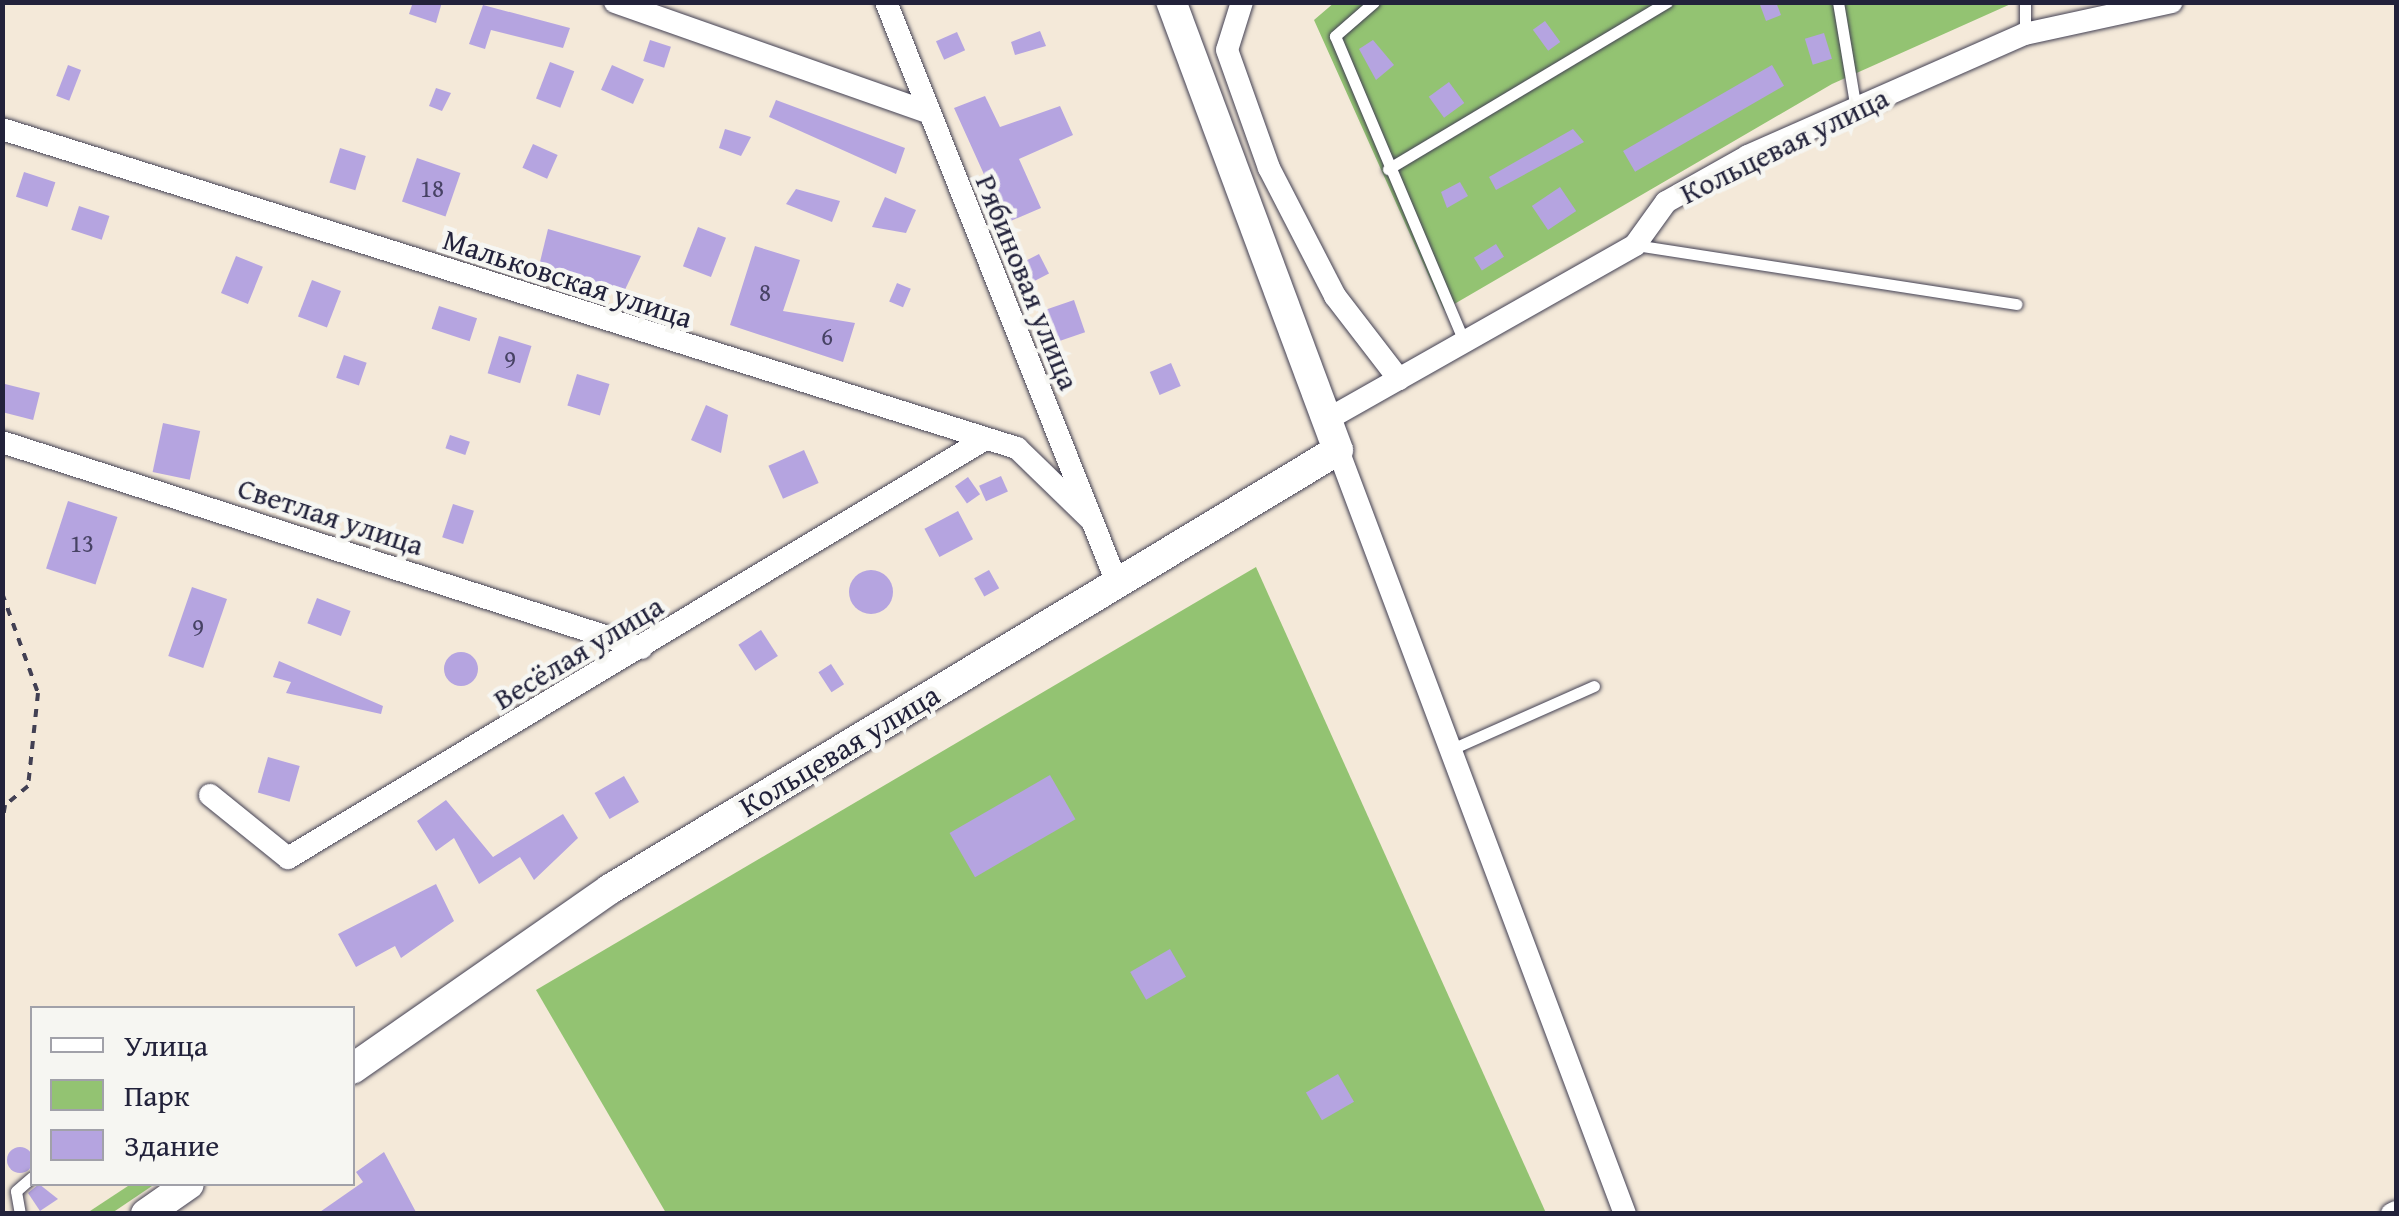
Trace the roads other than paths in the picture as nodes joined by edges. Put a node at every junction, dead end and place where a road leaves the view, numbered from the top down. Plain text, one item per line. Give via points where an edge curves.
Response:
1 (615, 2) edge
2 (886, 2) edge
3 (1171, 2) edge
4 (1242, 2) edge
5 (1374, 2) edge
6 (1667, 2) edge
7 (1838, 2) edge
8 (2025, 2) edge
9 (2172, 2) edge
10 (2025, 34) junction
11 (1856, 108) junction
12 (928, 112) junction
13 (2, 129) edge
14 (1388, 169) junction
15 (1635, 245) junction
16 (2016, 304) dead end
17 (1464, 342) junction
18 (1399, 379) junction
19 (1328, 419) junction
20 (982, 441) junction
21 (2, 442) edge
22 (1338, 450) junction
23 (1091, 520) junction
24 (1118, 583) junction
25 (642, 648) junction
26 (1594, 686) dead end
27 (1454, 748) junction
28 (210, 795) dead end
29 (355, 1067) edge
30 (30, 1179) edge
31 (187, 1186) edge
32 (20, 1214) edge
33 (146, 1214) edge
34 (1626, 1214) edge

1 - 12 street
2 - 12 street, Рябиновая улица
3 - 19 street
4 - 18 street via 1227,50 1269,168 1335,296
5 - 14 lane via 1334,36
6 - 14 lane
7 - 11 lane
8 - 10 lane
9 - 10 street, Кольцевая улица
10 - 11 street, Кольцевая улица
11 - 15 street, Кольцевая улица via 1666,202
12 - 23 street, Рябиновая улица
13 - 20 street, Мальковская улица
14 - 17 lane
15 - 16 lane
15 - 17 street, Кольцевая улица
17 - 18 street, Кольцевая улица
18 - 19 street, Кольцевая улица
19 - 22 street
20 - 23 street, Мальковская улица via 1018,448
20 - 25 street, Весёлая улица
21 - 25 street, Светлая улица
22 - 24 street, Кольцевая улица
22 - 27 street
23 - 24 street, Рябиновая улица
24 - 29 street, Кольцевая улица via 610,889
25 - 28 street, Весёлая улица via 288,858
26 - 27 lane
27 - 34 street
30 - 32 lane via 16,1191
31 - 33 street

